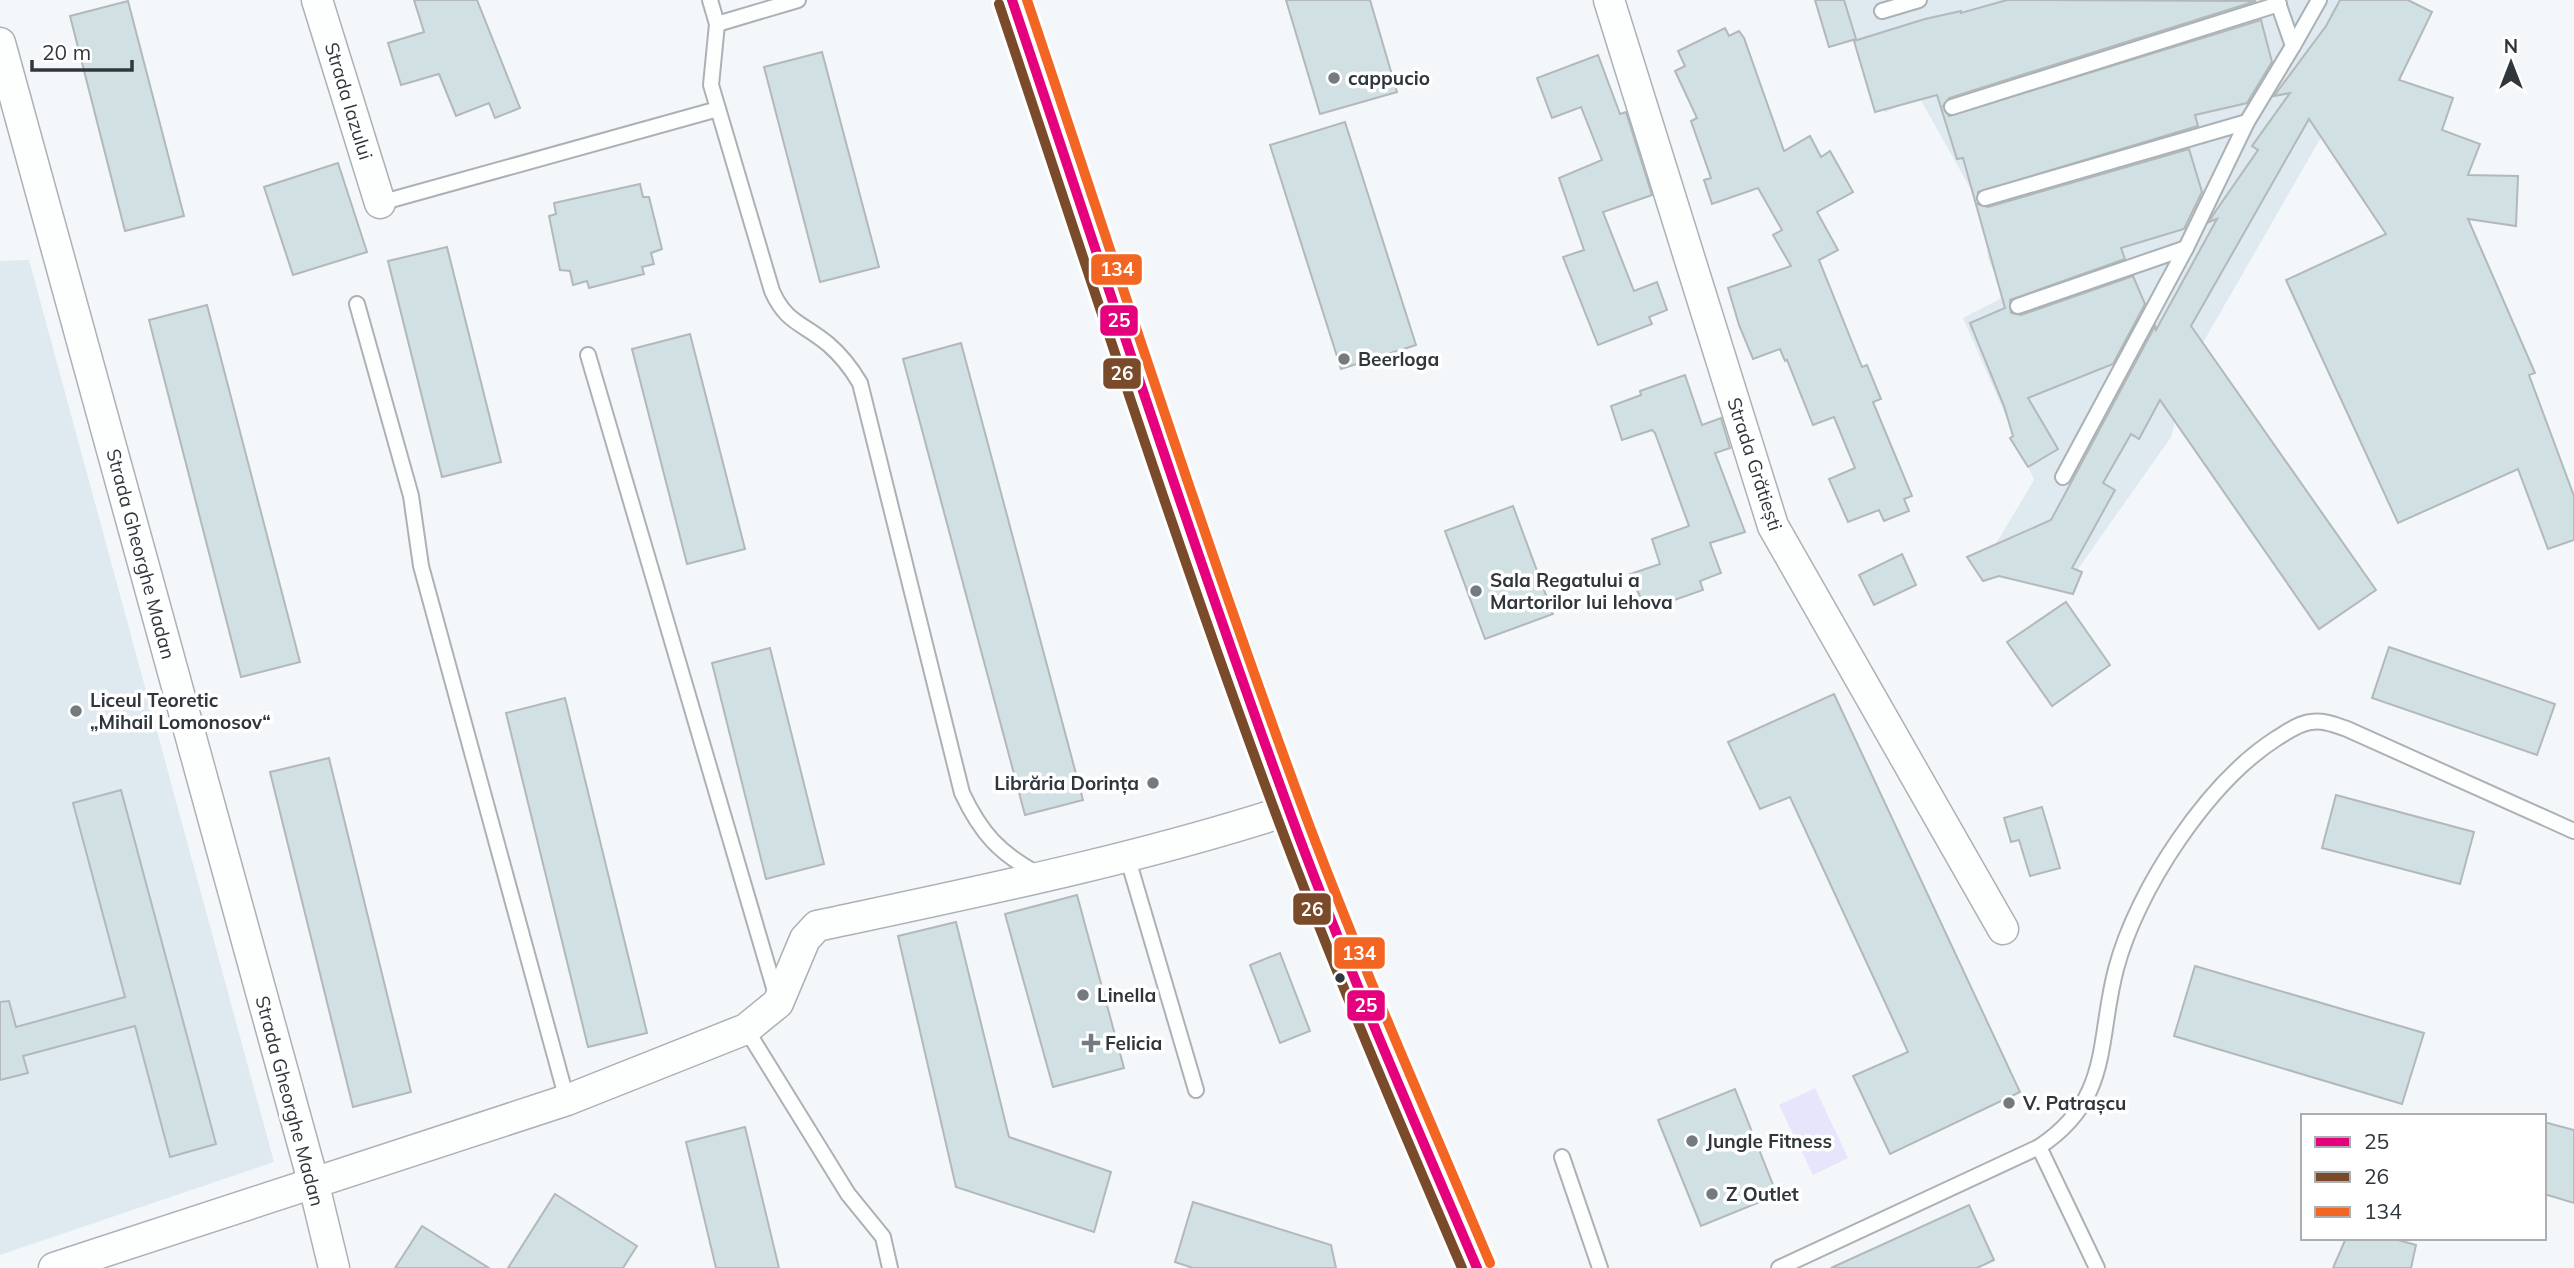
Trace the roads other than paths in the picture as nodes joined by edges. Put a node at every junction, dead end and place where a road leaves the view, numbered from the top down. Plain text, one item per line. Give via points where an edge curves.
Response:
1 (317, 0) edge
2 (710, 0) edge
3 (797, 0) edge
4 (1012, 0) edge
5 (1609, 0) edge
6 (1919, 0) edge
7 (2319, 0) edge
8 (2278, 2) edge
9 (1882, 11) dead end
10 (717, 24) junction
11 (0, 43) edge
12 (2293, 46) junction
13 (1952, 107) dead end
14 (718, 109) junction
15 (2247, 122) junction
16 (1985, 198) dead end
17 (380, 203) joint
18 (2186, 248) junction
19 (357, 304) dead end
20 (2018, 306) dead end
21 (588, 355) dead end
22 (2063, 477) dead end
23 (1289, 810) junction
24 (2574, 831) edge
25 (1127, 856) junction
26 (1045, 878) junction
27 (2003, 929) dead end
28 (778, 1003) junction
29 (746, 1029) junction
30 (1196, 1090) dead end
31 (567, 1100) junction
32 (2039, 1147) junction
33 (1562, 1157) dead end
34 (313, 1181) junction
35 (54, 1268) edge
36 (334, 1268) edge
37 (890, 1268) edge
38 (1477, 1268) edge
39 (1600, 1268) edge
40 (1779, 1268) edge
41 (2097, 1268) edge

1 - 17 street, Strada Iazului
2 - 10 lane
3 - 10 lane
4 - 23 street
5 - 27 street, Strada Grătiești via 1773,526
6 - 9 lane
7 - 12 lane
8 - 12 lane
8 - 13 lane
10 - 14 lane via 710,85
11 - 34 street, Strada Gheorghe Madan
12 - 15 lane
14 - 17 lane
14 - 26 lane via 778,306 788,319 826,342 860,383 962,793 996,846 1009,859
15 - 16 lane
15 - 18 lane
18 - 20 lane
18 - 22 lane
19 - 31 lane via 411,496 425,580
21 - 28 lane
23 - 25 street
23 - 38 street via 1352,974
24 - 32 lane via 2347,729 2308,722 2287,732 2229,775 2165,863 2116,969 2102,1062 2093,1084 2060,1134
25 - 26 street
25 - 30 lane
26 - 28 street via 817,926 805,939
28 - 29 street
29 - 31 street
29 - 37 lane via 848,1194 883,1237
31 - 34 street
32 - 40 lane
32 - 41 lane
33 - 39 lane
34 - 35 street
34 - 36 street, Strada Gheorghe Madan

